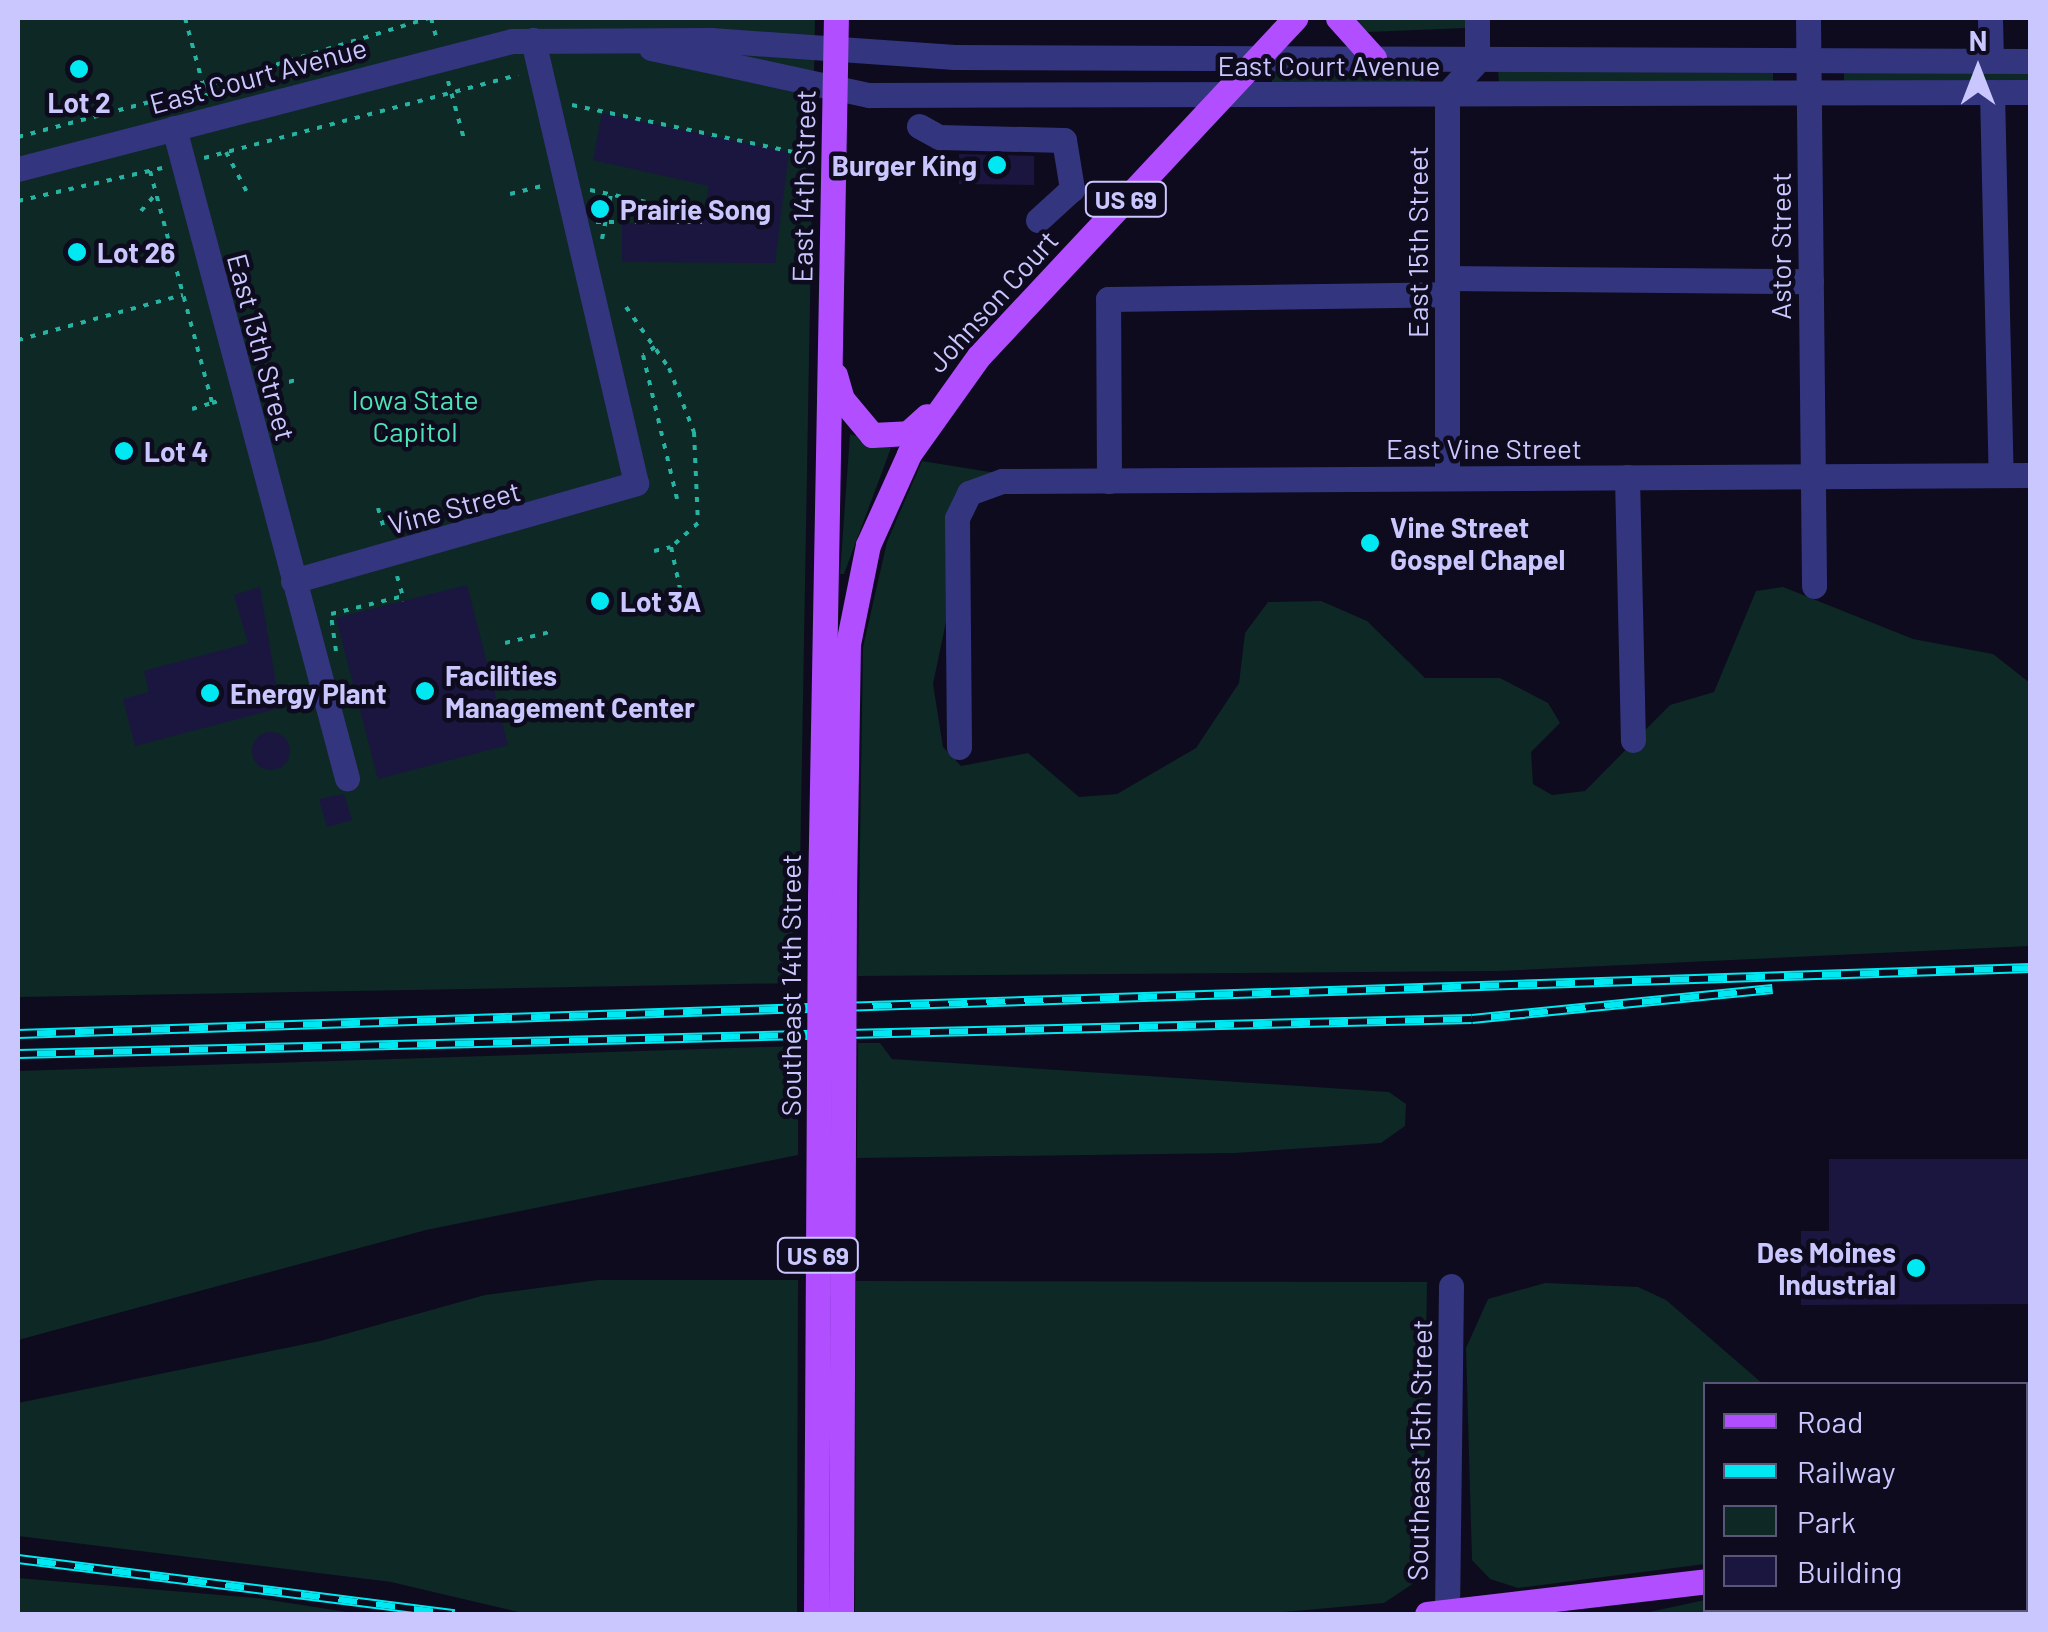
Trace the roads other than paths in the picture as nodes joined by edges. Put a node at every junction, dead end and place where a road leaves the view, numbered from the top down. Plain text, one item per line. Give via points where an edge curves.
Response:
1 (836, 18) edge
2 (1295, 18) edge
3 (1338, 18) edge
4 (1477, 18) edge
5 (1808, 18) edge
6 (1990, 18) edge
7 (532, 40) junction
8 (635, 42) junction
9 (836, 50) junction
10 (1259, 57) junction
11 (1374, 58) junction
12 (1808, 60) junction
13 (1477, 61) junction
14 (1991, 61) junction
15 (2030, 61) edge
16 (834, 90) junction
17 (1809, 92) junction
18 (1992, 92) junction
19 (2030, 92) edge
20 (1447, 94) junction
21 (1222, 95) junction
22 (919, 126) dead end
23 (174, 128) junction
24 (18, 169) edge
25 (1038, 220) dead end
26 (1811, 281) junction
27 (1447, 286) junction
28 (830, 356) junction
29 (938, 406) junction
30 (1810, 475) junction
31 (2001, 475) junction
32 (2030, 475) edge
33 (1627, 477) junction
34 (1447, 478) junction
35 (1109, 481) junction
36 (294, 581) junction
37 (1814, 586) dead end
38 (1633, 740) dead end
39 (959, 747) dead end
40 (348, 778) dead end
41 (832, 896) junction
42 (1451, 1286) dead end
43 (1703, 1581) edge
44 (816, 1614) edge
45 (842, 1614) edge
46 (1440, 1614) edge

1 - 9 main road, East 14th Street / US 69
2 - 10 main road, Johnson Court / US 69
3 - 11 main road
4 - 13 street
5 - 12 street, Astor Street
6 - 14 street
7 - 8 street, East Court Avenue
7 - 23 street, East Court Avenue
7 - 36 street, Vine Street via 640,474 630,489
8 - 9 street, East Court Avenue
8 - 16 street, East Court Avenue
9 - 10 street, East Court Avenue
9 - 16 main road, East 14th Street / US 69
10 - 11 street, East Court Avenue
10 - 21 main road, Johnson Court / US 69
11 - 13 street, East Court Avenue
12 - 13 street, East Court Avenue
12 - 14 street, East Court Avenue
12 - 17 street, Astor Street
13 - 20 street
14 - 15 street, East Court Avenue
16 - 21 street, East Court Avenue
16 - 28 main road, East 14th Street / US 69
17 - 18 street, East Court Avenue
17 - 20 street, East Court Avenue
17 - 26 street, Astor Street
18 - 19 street, East Court Avenue
18 - 31 street
20 - 21 street, East Court Avenue
20 - 27 street, East 15th Street
21 - 29 main road, Johnson Court / US 69
22 - 25 street via 938,136 1064,140 1072,189
23 - 24 street, East Court Avenue
23 - 36 street, East 13th Street
26 - 27 street
26 - 30 street, Astor Street
27 - 34 street, East 15th Street
27 - 35 street via 1108,298
28 - 29 main road via 842,400 872,434 908,433
28 - 41 main road, Southeast 14th Street / US 69
29 - 41 main road, Southeast 14th Street / US 69 via 886,499 855,594
30 - 31 street, East Vine Street
30 - 33 street, East Vine Street
30 - 37 street, Astor Street
31 - 32 street, East Vine Street
33 - 34 street, East Vine Street
33 - 38 street
34 - 35 street, East Vine Street
35 - 39 street, East Vine Street via 1002,481 970,493 957,518
36 - 40 street, East 13th Street
41 - 44 main road, Southeast 14th Street / US 69, bridge
41 - 45 main road, Southeast 14th Street / US 69, bridge
42 - 46 street, Southeast 15th Street
43 - 46 main road

